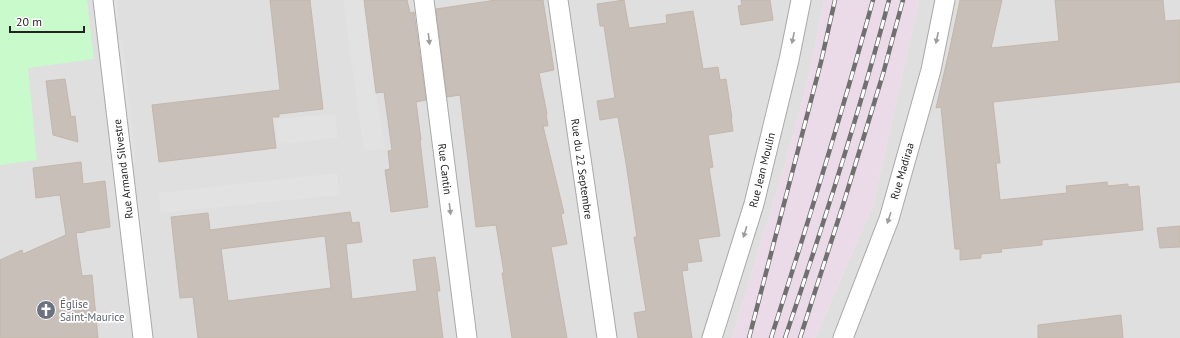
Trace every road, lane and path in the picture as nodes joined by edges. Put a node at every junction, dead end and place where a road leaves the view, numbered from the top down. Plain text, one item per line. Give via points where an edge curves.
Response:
1 (103, 0) edge
2 (424, 0) edge
3 (558, 0) edge
4 (801, 0) edge
5 (945, 0) edge
6 (143, 338) edge
7 (467, 338) edge
8 (607, 338) edge
9 (712, 338) edge
10 (843, 338) edge

1 - 6 street, Rue Armand Silvestre
2 -> 7 street, Rue Cantin
3 - 8 street, Rue du 22 Septembre
4 -> 9 street, Rue Jean Moulin via 754,204
5 -> 10 street, Rue Madiraa via 931,70 889,219

